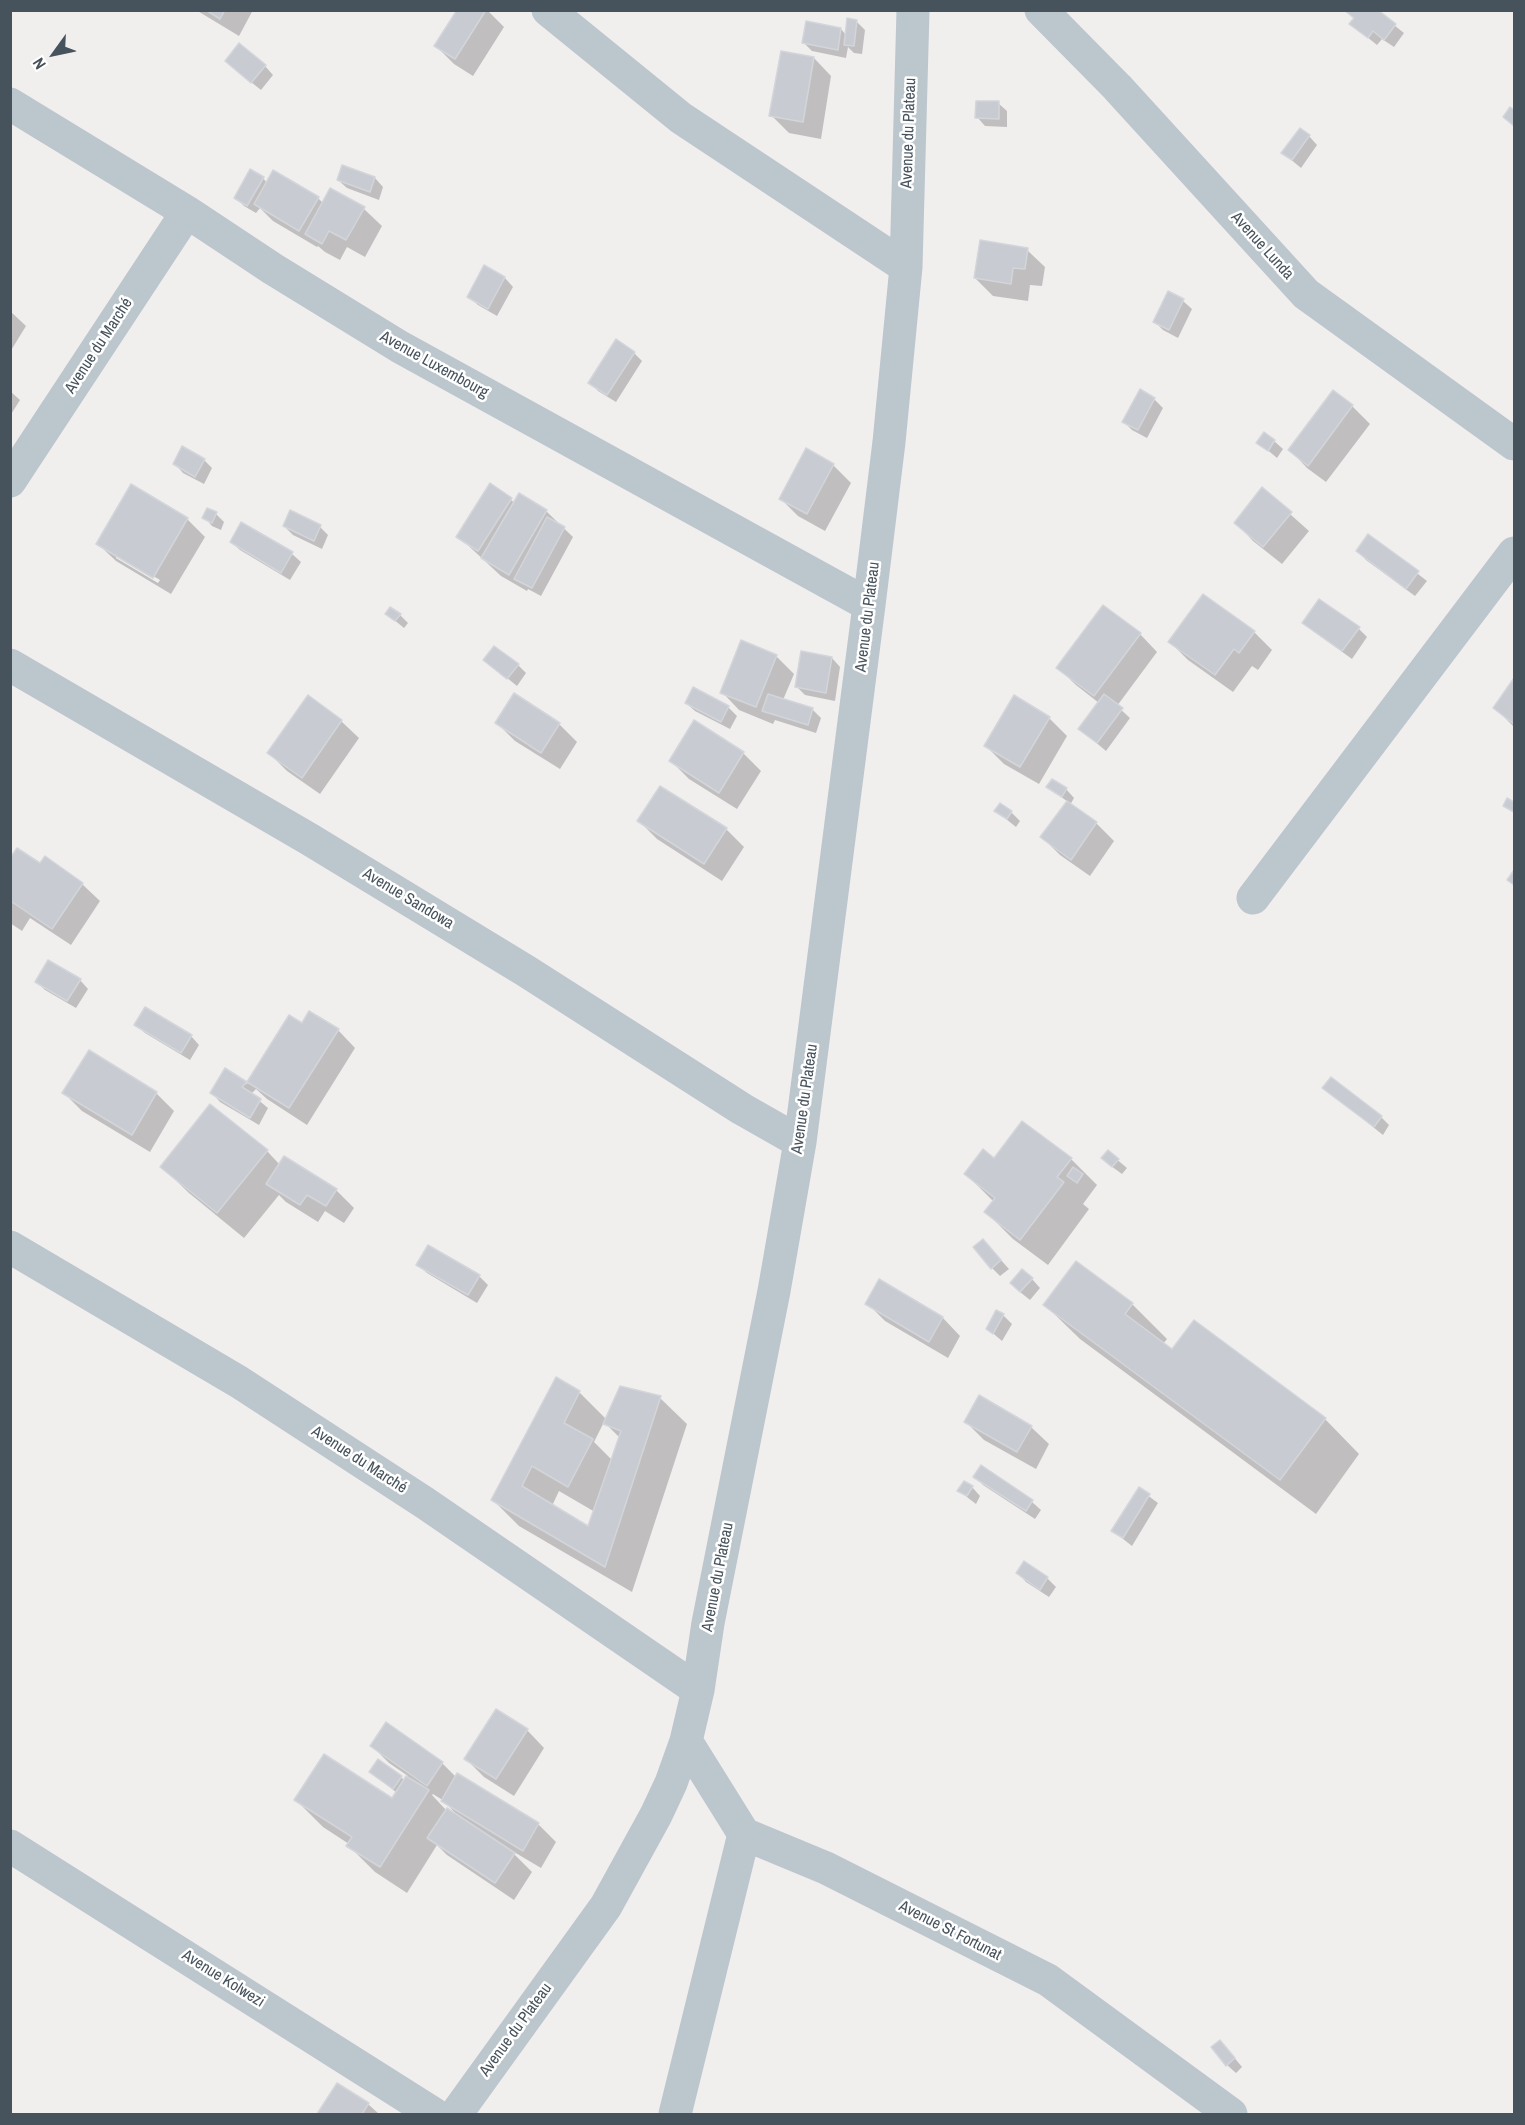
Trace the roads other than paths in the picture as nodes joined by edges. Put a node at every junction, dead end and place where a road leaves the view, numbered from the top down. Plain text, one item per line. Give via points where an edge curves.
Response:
1 (548, 10) edge
2 (913, 10) edge
3 (1041, 10) edge
4 (10, 104) edge
5 (187, 212) junction
6 (906, 267) junction
7 (1515, 444) edge
8 (10, 481) edge
9 (1515, 553) edge
10 (869, 606) junction
11 (10, 665) edge
12 (1253, 898) dead end
13 (800, 1142) junction
14 (10, 1246) edge
15 (698, 1690) junction
16 (686, 1741) junction
17 (744, 1834) junction
18 (10, 1846) edge
19 (434, 2115) edge
20 (456, 2115) edge
21 (675, 2115) edge
22 (1231, 2115) edge

1 - 6 street via 681,118
2 - 6 street, Avenue du Plateau
3 - 7 street, Avenue Lunda via 1118,87 1306,294
4 - 5 street, Avenue Luxembourg
5 - 8 street, Avenue du Marché
5 - 10 street, Avenue Luxembourg via 400,347
6 - 10 street, Avenue du Plateau via 890,442
9 - 12 street
10 - 13 street, Avenue du Plateau
11 - 13 street, Avenue Sandowa via 309,839
13 - 15 street, Avenue du Plateau
14 - 15 street, Avenue du Marché via 239,1382 425,1503
15 - 16 street, Avenue du Plateau
16 - 17 street
16 - 20 street, Avenue du Plateau via 656,1815 606,1906
17 - 21 street
17 - 22 street, Avenue St Fortunat via 826,1868 1048,1980
18 - 19 street, Avenue Kolwezi

